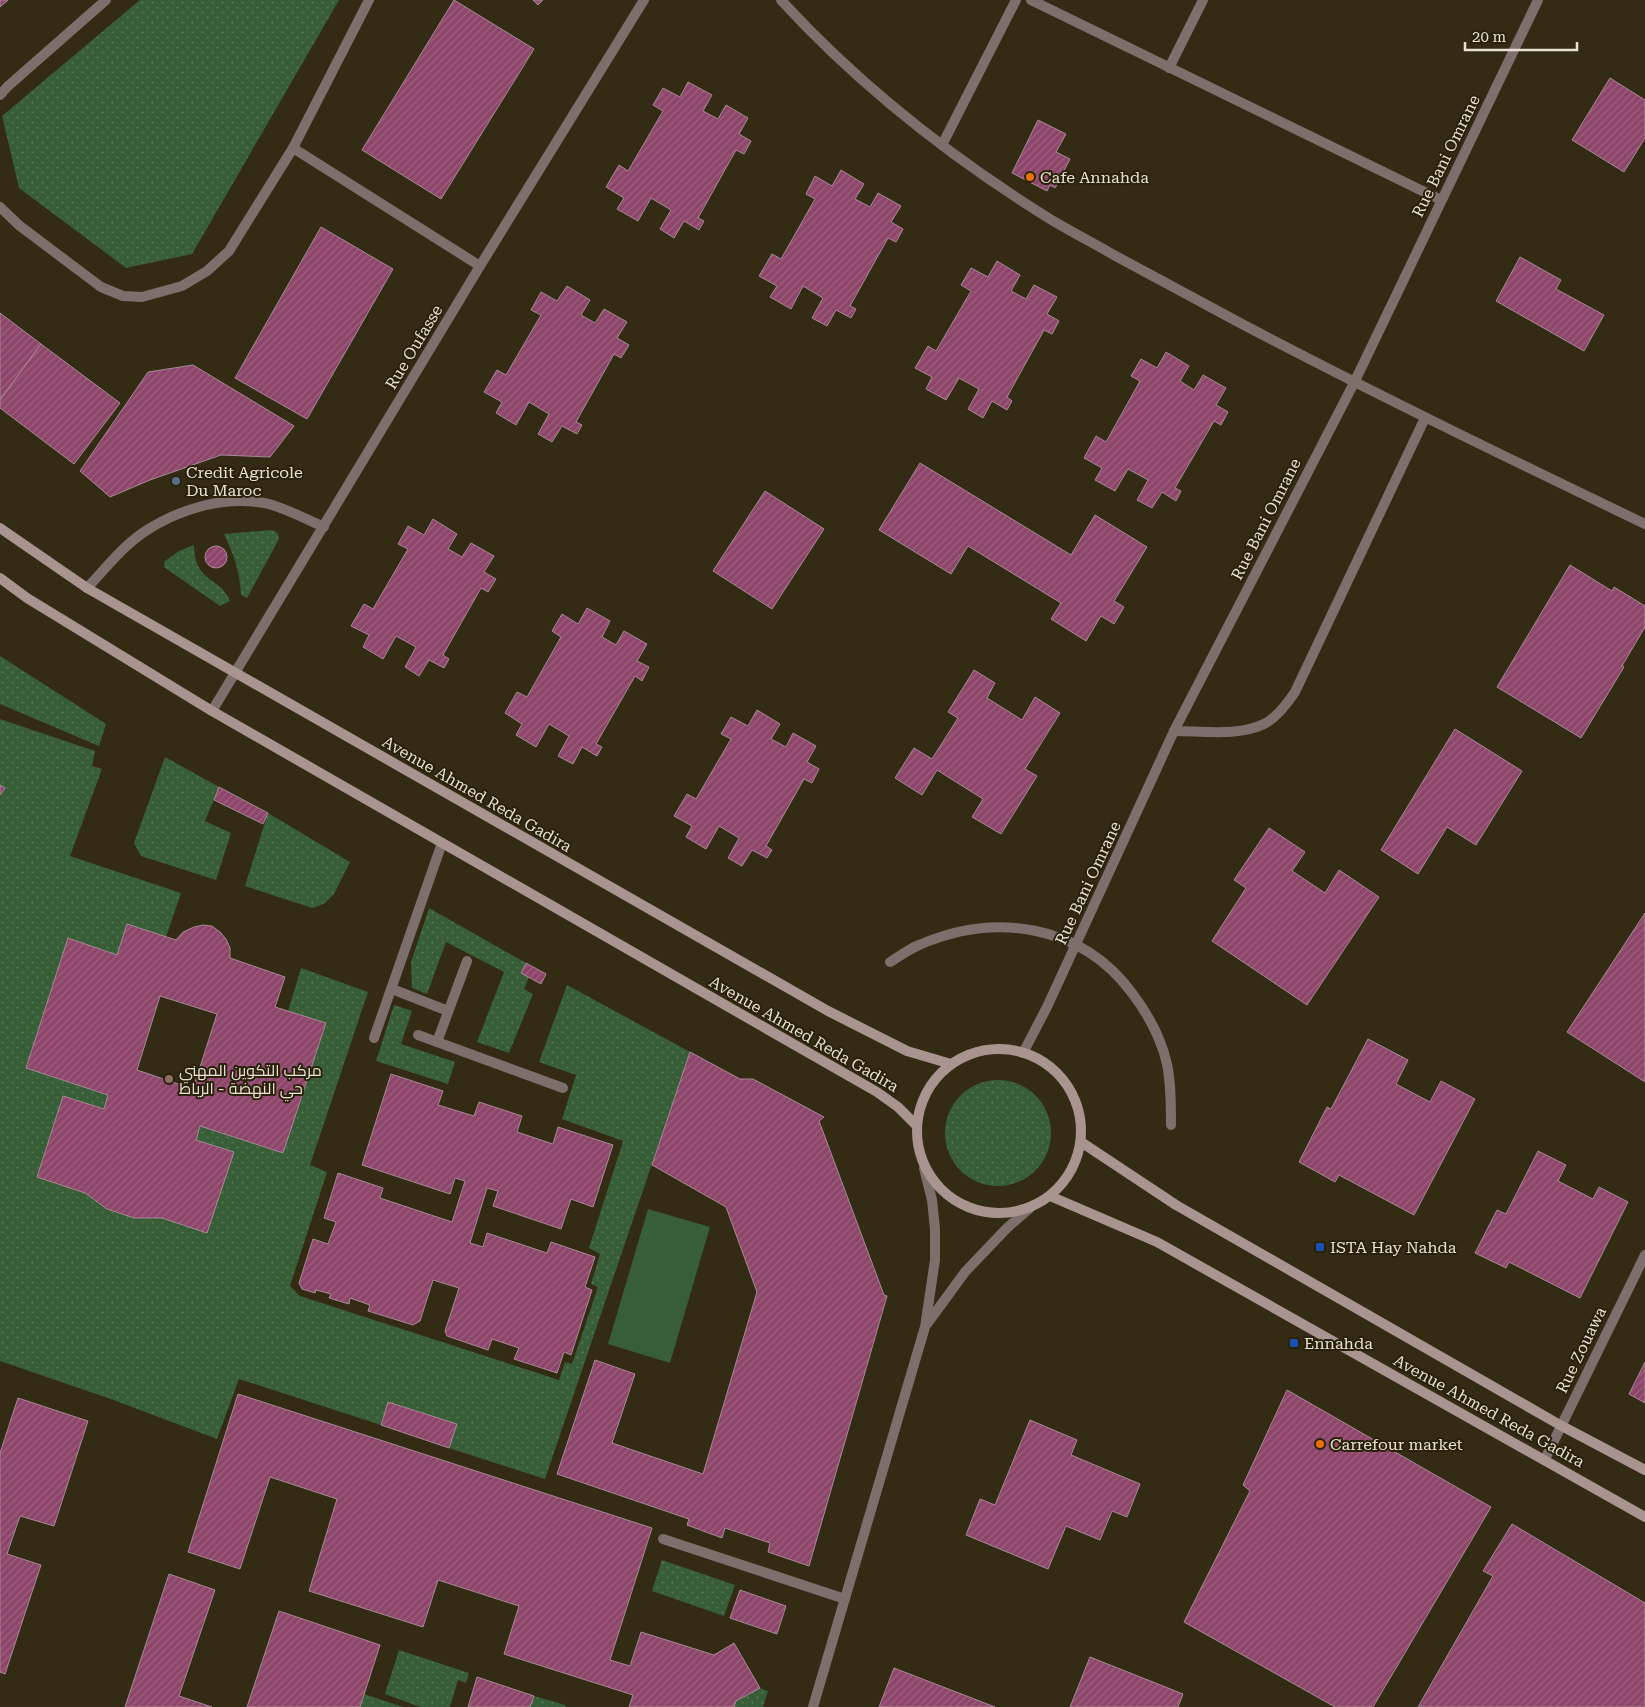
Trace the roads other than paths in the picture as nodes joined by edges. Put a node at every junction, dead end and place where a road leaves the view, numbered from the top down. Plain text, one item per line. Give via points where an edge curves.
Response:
1 (106, 0) edge
2 (368, 0) edge
3 (644, 0) edge
4 (781, 0) edge
5 (1016, 0) edge
6 (1031, 0) edge
7 (1203, 0) edge
8 (1538, 0) edge
9 (1168, 68) junction
10 (0, 95) edge
11 (942, 145) junction
12 (293, 148) junction
13 (1441, 200) junction
14 (0, 206) edge
15 (480, 266) junction
16 (1354, 383) junction
17 (1425, 418) junction
18 (1645, 524) edge
19 (324, 527) junction
20 (0, 528) edge
21 (0, 578) edge
22 (87, 588) junction
23 (235, 674) junction
24 (212, 711) junction
25 (1174, 731) junction
26 (442, 843) junction
27 (1077, 944) junction
28 (467, 961) dead end
29 (890, 962) dead end
30 (392, 988) junction
31 (448, 1011) junction
32 (418, 1035) dead end
33 (374, 1038) dead end
34 (437, 1042) junction
35 (1023, 1053) junction
36 (951, 1064) junction
37 (563, 1088) dead end
38 (1171, 1125) dead end
39 (917, 1126) junction
40 (1080, 1142) junction
41 (924, 1168) junction
42 (1050, 1196) junction
43 (1030, 1208) junction
44 (1645, 1255) edge
45 (925, 1327) junction
46 (1560, 1425) junction
47 (1545, 1459) junction
48 (1645, 1470) edge
49 (1645, 1517) edge
50 (663, 1539) dead end
51 (845, 1598) junction
52 (813, 1707) edge

1 - 10 street
2 - 12 street
3 - 15 street, Rue Oufasse
4 - 11 street via 864,81
5 - 11 street
6 - 9 street
7 - 9 street
8 - 13 street, Rue Bani Omrane
9 - 13 street
11 - 16 street via 1051,220
12 - 14 street via 229,251 207,271 182,286 142,297 123,296 102,287 20,226
12 - 15 street
13 - 16 street, Rue Bani Omrane
15 - 19 street, Rue Oufasse
16 - 17 street
16 - 25 street, Rue Bani Omrane
17 - 18 street
17 - 25 street via 1295,692 1283,710 1266,723 1247,730
19 - 22 street via 266,503 240,500 207,504 174,515 144,532 118,554
19 - 23 street, Rue Oufasse
20 - 22 main road, Avenue Ahmed Reda Gadira
21 - 24 main road, Avenue Ahmed Reda Gadira via 27,598
22 - 23 main road, Avenue Ahmed Reda Gadira
23 - 24 street, Rue Oufasse
23 - 36 main road, Avenue Ahmed Reda Gadira via 828,1011 906,1051
24 - 26 main road, Avenue Ahmed Reda Gadira
25 - 27 street, Rue Bani Omrane
26 - 30 street
26 - 39 main road, Avenue Ahmed Reda Gadira via 877,1092
27 - 29 street via 1046,933 1014,927 981,928 926,942
27 - 35 street, Rue Bani Omrane
27 - 38 street via 1102,961 1143,1007 1157,1034 1166,1064 1171,1094
28 - 31 street
30 - 31 street
30 - 33 street
31 - 34 street
32 - 34 street
34 - 37 street
35 - 36 main road via 990,1050 974,1053
35 - 40 main road via 1043,1062 1069,1090 1080,1119
36 - 39 main road via 933,1080 922,1102
39 - 41 main road via 917,1145
40 - 42 main road via 1076,1162 1066,1181
40 - 46 main road, Avenue Ahmed Reda Gadira via 1176,1205
41 - 43 main road via 943,1193 970,1208 1000,1214
41 - 45 street via 935,1229 935,1260
42 - 43 main road
42 - 47 main road, Avenue Ahmed Reda Gadira via 1157,1242
43 - 45 street via 965,1272
44 - 46 street, Rue Zouawa
45 - 51 street
46 - 47 street, Rue Zouawa
46 - 48 main road, Avenue Ahmed Reda Gadira
47 - 49 main road, Avenue Ahmed Reda Gadira
50 - 51 street
51 - 52 street

